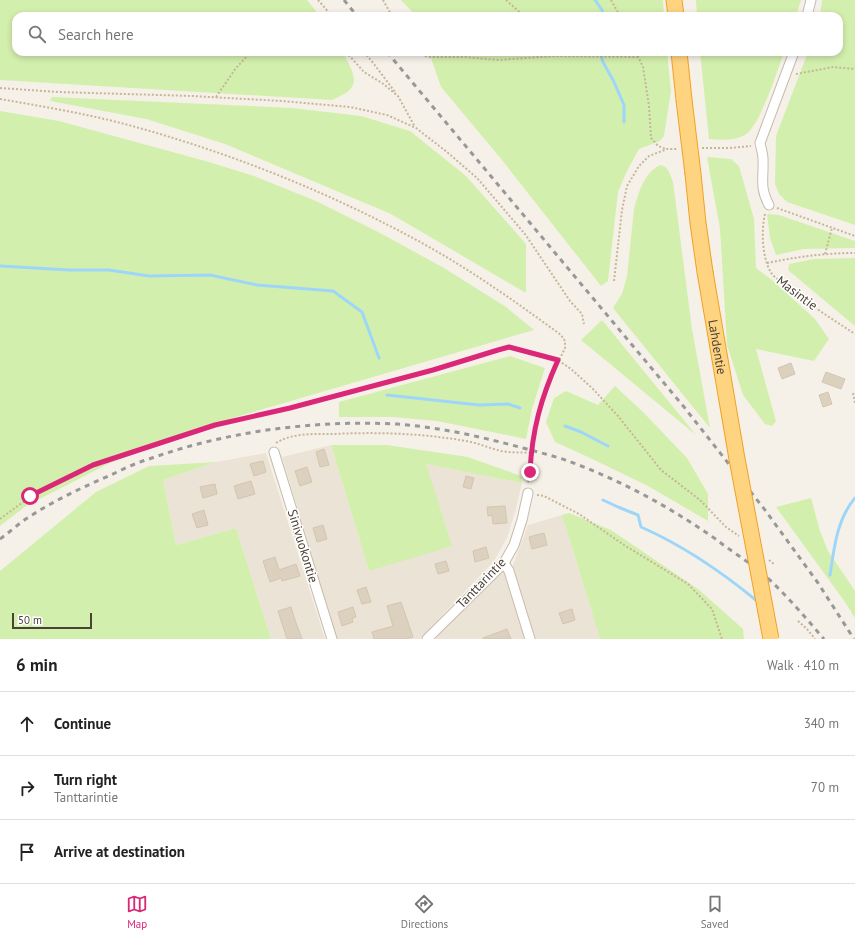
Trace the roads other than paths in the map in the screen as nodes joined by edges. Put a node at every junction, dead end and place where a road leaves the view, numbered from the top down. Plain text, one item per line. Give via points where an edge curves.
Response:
1 (674, 0) edge
2 (811, 0) edge
3 (676, 12) edge
4 (807, 12) edge
5 (679, 56) edge
6 (792, 56) edge
7 (769, 205) road end
8 (274, 452) road end
9 (528, 493) road end
10 (504, 562) junction
11 (431, 637) edge
12 (332, 639) edge
13 (530, 639) edge
14 (771, 639) edge

1 - 3 highway
2 - 4 street
5 - 14 highway, Lahdentie, bridge via 705,272
6 - 7 street via 760,143 763,158 762,185
8 - 12 street, Sinivuokontie
9 - 10 street, Tanttarintie via 514,546
10 - 11 street, Tanttarintie
10 - 13 street

